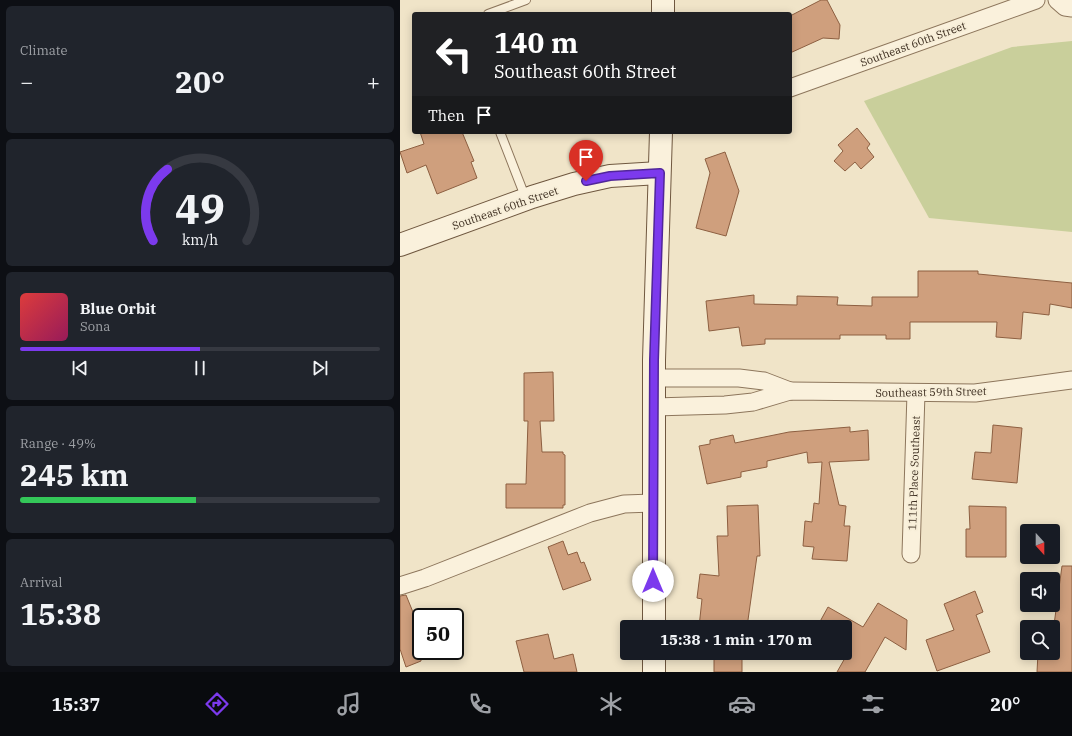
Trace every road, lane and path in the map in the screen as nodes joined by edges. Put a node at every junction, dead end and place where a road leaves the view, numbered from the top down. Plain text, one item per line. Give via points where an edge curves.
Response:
1 (526, 0) edge
2 (663, 0) edge
3 (1036, 0) edge
4 (1057, 0) edge
5 (1072, 8) edge
6 (493, 12) edge
7 (663, 12) edge
8 (792, 87) edge
9 (501, 134) edge
10 (661, 134) edge
11 (660, 173) junction
12 (526, 199) junction
13 (400, 245) edge
14 (655, 378) junction
15 (1072, 380) edge
16 (790, 391) junction
17 (916, 393) junction
18 (654, 407) junction
19 (653, 503) junction
20 (911, 554) dead end
21 (400, 586) edge
22 (654, 620) edge
23 (654, 660) edge
24 (654, 672) edge

1 - 6 lane
2 - 7 main road
3 - 8 street, Southeast 60th Street
4 - 5 street via 1065,7
9 - 12 lane
10 - 11 main road
11 - 12 main road, Southeast 60th Street via 610,176
11 - 14 main road
12 - 13 main road, Southeast 60th Street
14 - 16 street, Southeast 59th Street via 739,378 764,381
14 - 18 main road
15 - 17 street, Southeast 59th Street via 975,393
16 - 17 street, Southeast 59th Street
16 - 18 street, Southeast 59th Street via 753,402
17 - 20 street, 111th Place Southeast
18 - 19 main road
19 - 21 street via 624,504 590,513
19 - 22 main road
23 - 24 main road

